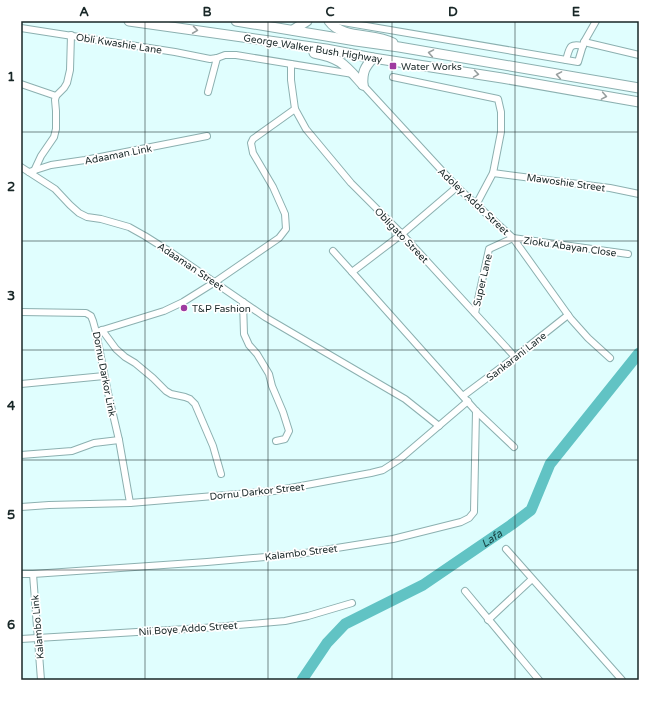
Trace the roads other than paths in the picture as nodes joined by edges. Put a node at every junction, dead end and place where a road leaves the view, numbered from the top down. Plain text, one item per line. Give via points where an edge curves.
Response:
1 (129, 21) edge
2 (236, 21) edge
3 (307, 21) edge
4 (329, 21) edge
5 (337, 21) edge
6 (596, 21) edge
7 (21, 28) edge
8 (293, 30) junction
9 (71, 35) junction
10 (230, 35) junction
11 (584, 44) junction
12 (399, 47) junction
13 (639, 55) edge
14 (217, 58) junction
15 (373, 58) junction
16 (566, 60) junction
17 (291, 64) junction
18 (353, 74) junction
19 (393, 76) dead end
20 (21, 84) edge
21 (363, 85) junction
22 (639, 88) edge
23 (208, 92) dead end
24 (56, 96) junction
25 (639, 102) edge
26 (295, 109) junction
27 (207, 136) dead end
28 (21, 167) edge
29 (32, 172) junction
30 (493, 172) junction
31 (457, 188) junction
32 (639, 194) edge
33 (476, 205) junction
34 (402, 234) junction
35 (513, 238) junction
36 (333, 251) dead end
37 (628, 254) dead end
38 (352, 272) junction
39 (215, 282) junction
40 (243, 302) junction
41 (21, 312) edge
42 (475, 314) junction
43 (568, 315) junction
44 (99, 331) junction
45 (515, 357) junction
46 (610, 358) dead end
47 (104, 376) junction
48 (21, 384) edge
49 (466, 399) junction
50 (476, 411) junction
51 (439, 426) junction
52 (119, 440) junction
53 (276, 441) dead end
54 (514, 447) dead end
55 (21, 456) edge
56 (221, 474) dead end
57 (130, 503) junction
58 (21, 507) edge
59 (506, 549) dead end
60 (21, 574) edge
61 (33, 574) junction
62 (532, 579) junction
63 (464, 591) dead end
64 (352, 604) dead end
65 (488, 620) junction
66 (37, 638) junction
67 (21, 639) edge
68 (42, 680) edge
69 (539, 680) edge
70 (622, 680) edge

1 -> 10 highway, George Walker Bush Highway
2 - 8 highway, George Walker Bush Highway
3 - 8 highway
4 - 12 highway via 341,31 383,39
5 - 16 street
6 - 11 street
7 - 9 street, Obli Kwashie Lane
8 - 12 highway, George Walker Bush Highway
9 - 14 street, Obli Kwashie Lane via 210,59
9 - 24 street via 67,83
10 - 15 highway, George Walker Bush Highway
10 - 18 highway via 248,42 325,55 347,66
11 - 13 street
11 - 16 street via 572,46
11 - 16 street via 578,62
22 -> 12 highway, George Walker Bush Highway
14 - 17 street via 236,55
14 - 23 street
15 - 21 highway via 363,72
15 -> 25 highway, George Walker Bush Highway
17 - 18 street
17 - 26 street
18 - 21 highway
19 - 30 street via 498,99 501,132
20 - 24 street
21 - 31 street, Adoley Addo Street
24 - 29 street via 54,137
26 - 34 street, Obligato Street via 306,129 351,183
26 - 39 street via 253,139 251,144 253,153 285,214 286,229 279,238
27 - 29 street, Adaaman Link via 51,165
28 - 29 street, Adaaman Street
29 - 39 street, Adaaman Street via 87,217 129,227
30 - 32 street, Mawoshie Street
30 - 33 street
31 - 33 street, Adoley Addo Street
31 - 34 street
33 - 35 street, Adoley Addo Street
34 - 38 street
34 - 42 street, Obligato Street
35 - 37 street, Zioku Abayan Close
35 - 42 street, Super Lane via 489,249
35 - 43 street, Adoley Addo Street
36 - 38 street
38 - 49 street
39 - 40 street, Adaaman Street
39 - 44 street via 164,311
40 - 51 street, Adaaman Street via 405,400
40 - 53 street via 244,334 269,374 289,431 285,439
41 - 44 street, Dornu Darkor Link via 86,313 91,316
42 - 45 street, Obligato Street
43 - 45 street, Sankarani Lane
43 - 46 street, Adoley Addo Street
44 - 47 street, Dornu Darkor Link
44 - 56 street via 116,349 166,391 185,396 195,404 213,446
45 - 49 street, Sankarani Lane
47 - 48 street
47 - 52 street, Dornu Darkor Link
49 - 50 street
49 - 51 street, Dornu Darkor Street
50 - 54 street
50 - 61 street, Kalambo Street via 474,512 461,522 393,538 299,554
51 - 57 street, Dornu Darkor Street via 391,465 371,473 274,491
52 - 55 street via 94,443 72,451
52 - 57 street, Dornu Darkor Link
57 - 58 street, Dornu Darkor Street
59 - 62 street
60 - 61 street, Kalambo Street
61 - 66 street, Kalambo Link
62 - 65 street
62 - 70 street
63 - 65 street
64 - 66 street, Nii Boye Addo Street via 284,621
65 - 69 street
66 - 67 street, Nii Boye Addo Street
66 - 68 street, Kalambo Link

